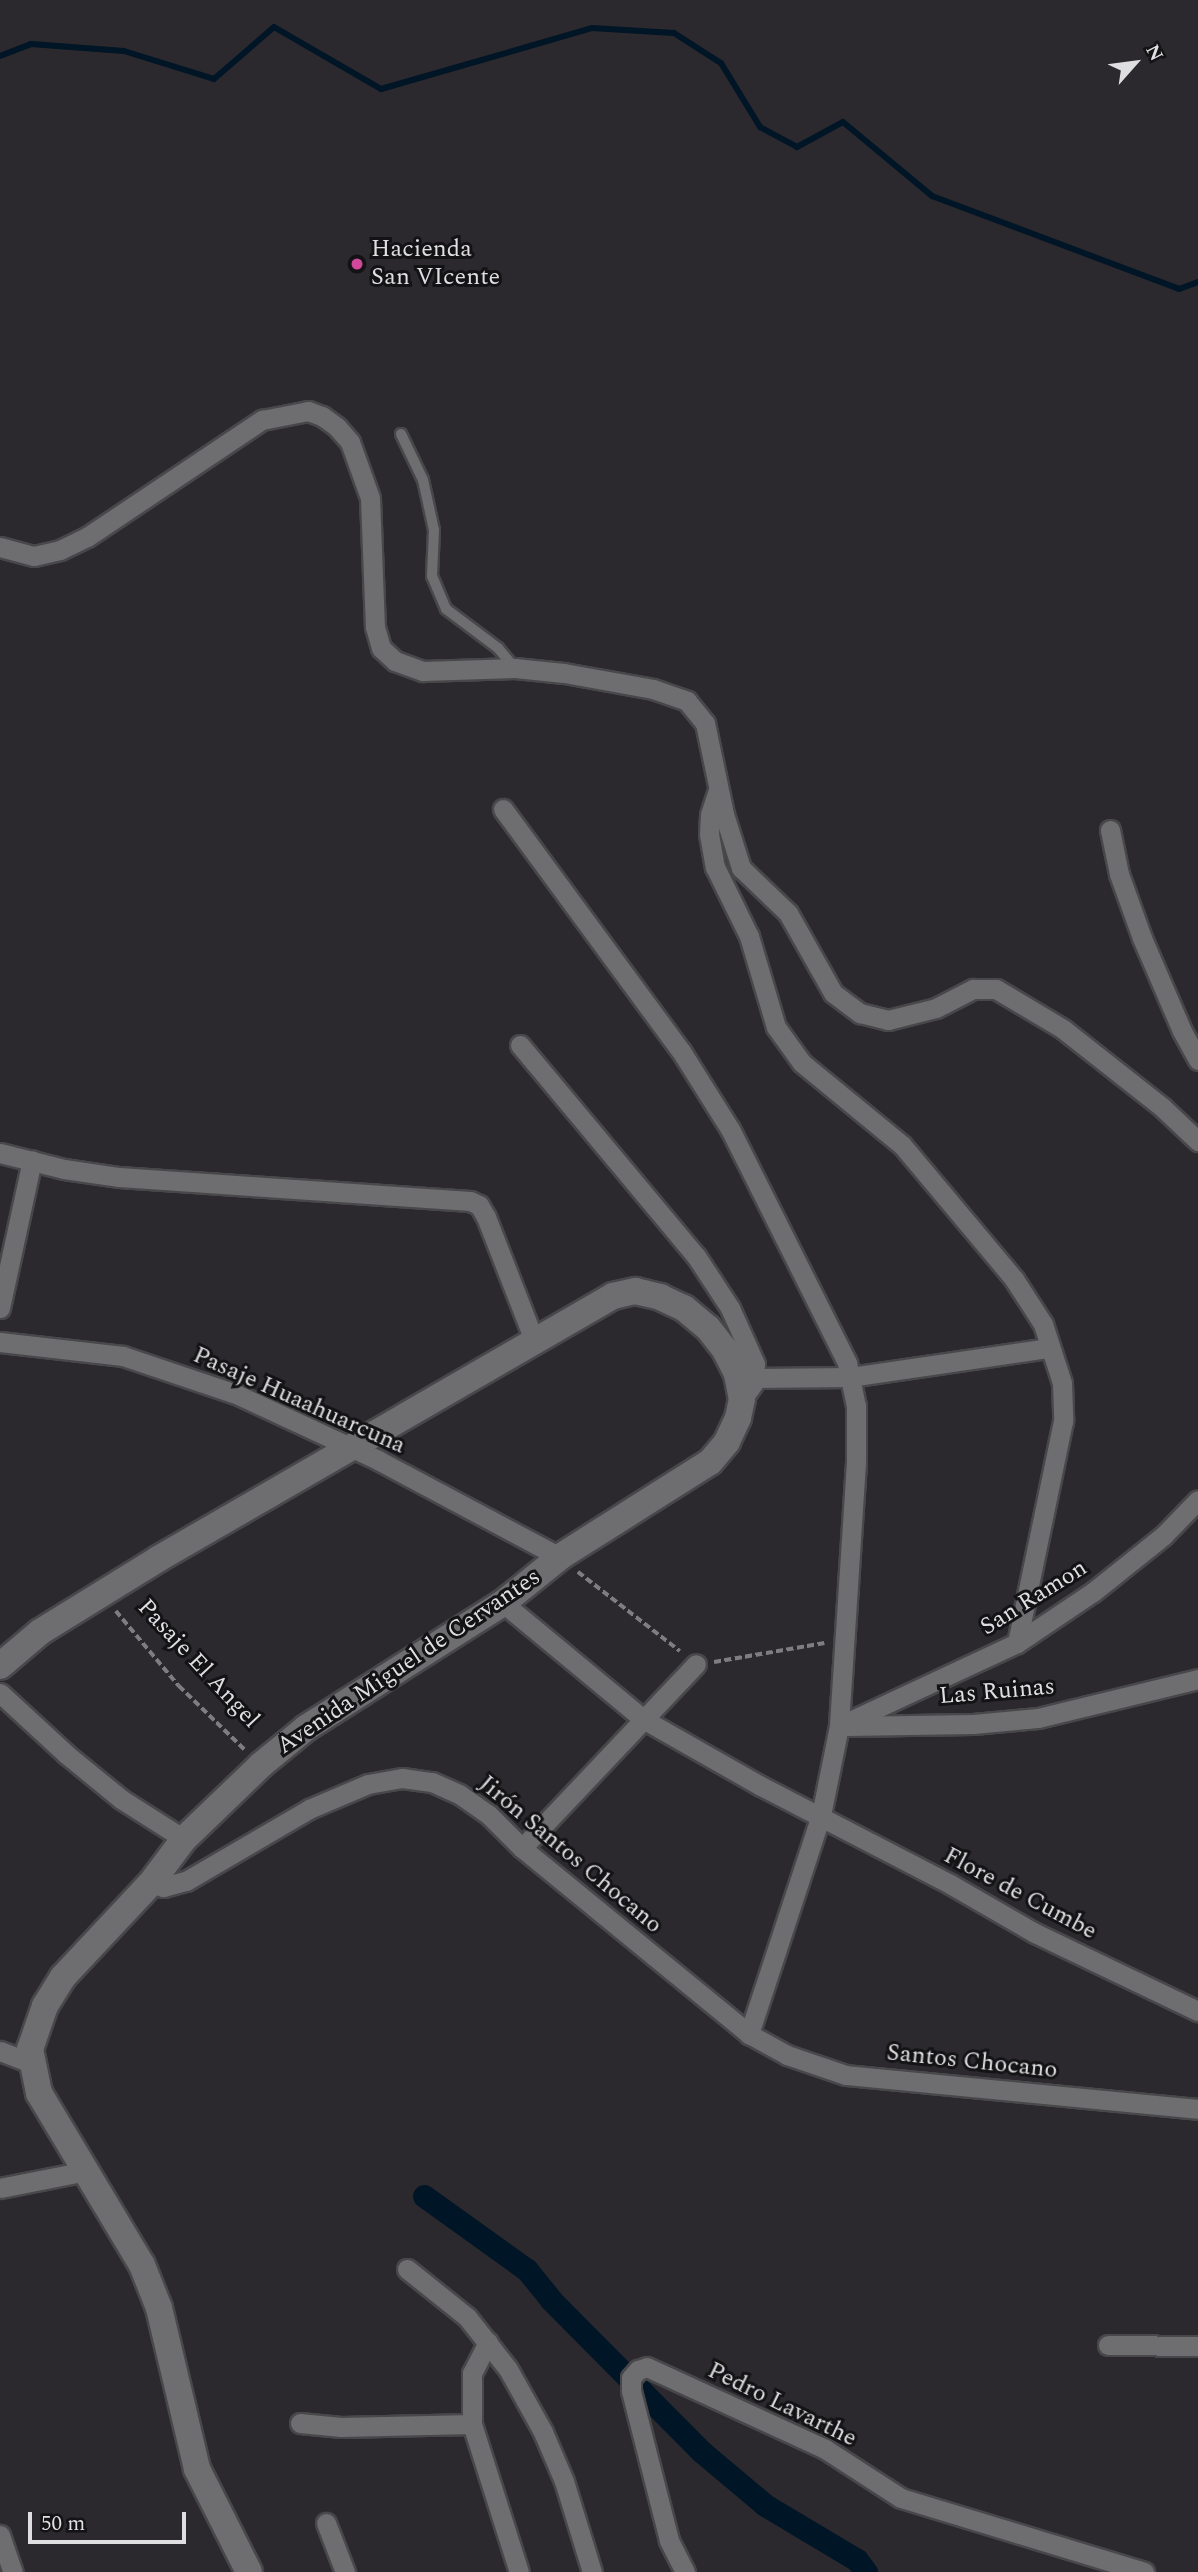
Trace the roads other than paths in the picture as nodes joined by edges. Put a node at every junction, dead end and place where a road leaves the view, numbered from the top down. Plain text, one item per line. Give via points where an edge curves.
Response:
1 (401, 434) dead end
2 (0, 547) edge
3 (516, 668) junction
4 (719, 786) junction
5 (503, 809) dead end
6 (1110, 830) dead end
7 (520, 1045) dead end
8 (1198, 1060) edge
9 (1198, 1140) edge
10 (0, 1153) edge
11 (32, 1160) junction
12 (0, 1308) edge
13 (534, 1340) junction
14 (0, 1342) edge
15 (1050, 1348) junction
16 (850, 1377) junction
17 (749, 1388) junction
18 (350, 1449) junction
19 (1198, 1500) edge
20 (560, 1557) junction
21 (503, 1603) junction
22 (1017, 1643) junction
23 (696, 1664) road end
24 (0, 1666) edge
25 (1198, 1679) edge
26 (0, 1693) edge
27 (643, 1719) junction
28 (839, 1726) junction
29 (821, 1815) junction
30 (184, 1839) junction
31 (522, 1848) junction
32 (151, 1883) junction
33 (1198, 2011) edge
34 (749, 2034) junction
35 (0, 2052) edge
36 (32, 2063) junction
37 (1198, 2109) edge
38 (86, 2171) junction
39 (0, 2188) edge
40 (407, 2269) dead end
41 (488, 2342) junction
42 (1108, 2345) dead end
43 (1198, 2346) edge
44 (300, 2423) dead end
45 (472, 2424) junction
46 (326, 2523) dead end
47 (0, 2535) edge
48 (13, 2572) edge
49 (249, 2572) edge
50 (345, 2572) edge
51 (519, 2572) edge
52 (592, 2572) edge
53 (685, 2572) edge
54 (1144, 2572) edge

1 - 3 lane via 423,480 434,530 432,576 446,609 498,648
2 - 3 street via 34,556 60,550 87,537 262,420 308,411 337,427 350,442 370,498 371,603 378,639 387,655 423,671
3 - 4 street via 616,681 687,701 705,723
4 - 9 street via 741,868 788,913 833,993 860,1013 888,1020 936,1008 973,989 996,989 1063,1029
4 - 15 street via 709,834 715,867 749,936 776,1027 802,1063 880,1124 951,1200 1030,1301
5 - 16 street via 681,1051 730,1129 814,1293
6 - 8 street via 1119,874 1142,938
7 - 17 street via 696,1256 750,1346
10 - 11 street
11 - 12 street
11 - 13 street via 119,1177 470,1201 479,1205
13 - 17 street via 612,1296 635,1291 684,1308 708,1328
13 - 18 street
14 - 18 street, Pasaje Huaahuarcuna via 123,1356 236,1394
15 - 16 street
15 - 22 street via 1062,1383 1063,1421
16 - 17 street
16 - 28 street via 856,1405 856,1462
17 - 20 street, Avenida Miguel de Cervantes via 727,1442 710,1462
18 - 20 street, Pasaje Huaahuarcuna
18 - 24 street via 101,1594 40,1632
19 - 22 street, San Ramon via 1163,1536 1093,1592
20 - 21 street, Avenida Miguel de Cervantes
21 - 27 street, Flore de Cumbe
21 - 30 street, Avenida Miguel de Cervantes via 306,1728
22 - 28 street, San Ramon
23 - 27 street
25 - 28 street, Las Ruinas via 1038,1718
26 - 30 street via 121,1799
27 - 29 street, Flore de Cumbe
27 - 31 street
28 - 29 street
29 - 33 street, Flore de Cumbe via 1035,1933
29 - 34 street
30 - 32 street, Avenida Miguel de Cervantes
31 - 32 street, Jirón Santos Chocano via 488,1814 459,1794 432,1782 401,1778 368,1784 309,1809 186,1881 163,1887
31 - 34 street, Jirón Santos Chocano
32 - 36 street, Avenida Miguel de Cervantes via 63,1977 35,2032
34 - 37 street, Santos Chocano via 787,2055 846,2075
35 - 36 street
36 - 38 street, Avenida Miguel de Cervantes via 39,2093
38 - 39 street
38 - 49 street, Avenida Miguel de Cervantes via 142,2265 159,2308 197,2469
40 - 41 street via 467,2317
41 - 45 street via 472,2373
41 - 52 street via 543,2432 564,2481
42 - 43 street
44 - 45 street via 341,2427
45 - 51 street
46 - 50 street
47 - 48 street
53 - 54 street, Pedro Lavarthe via 670,2540 631,2391 631,2378 647,2367 825,2448 901,2498

